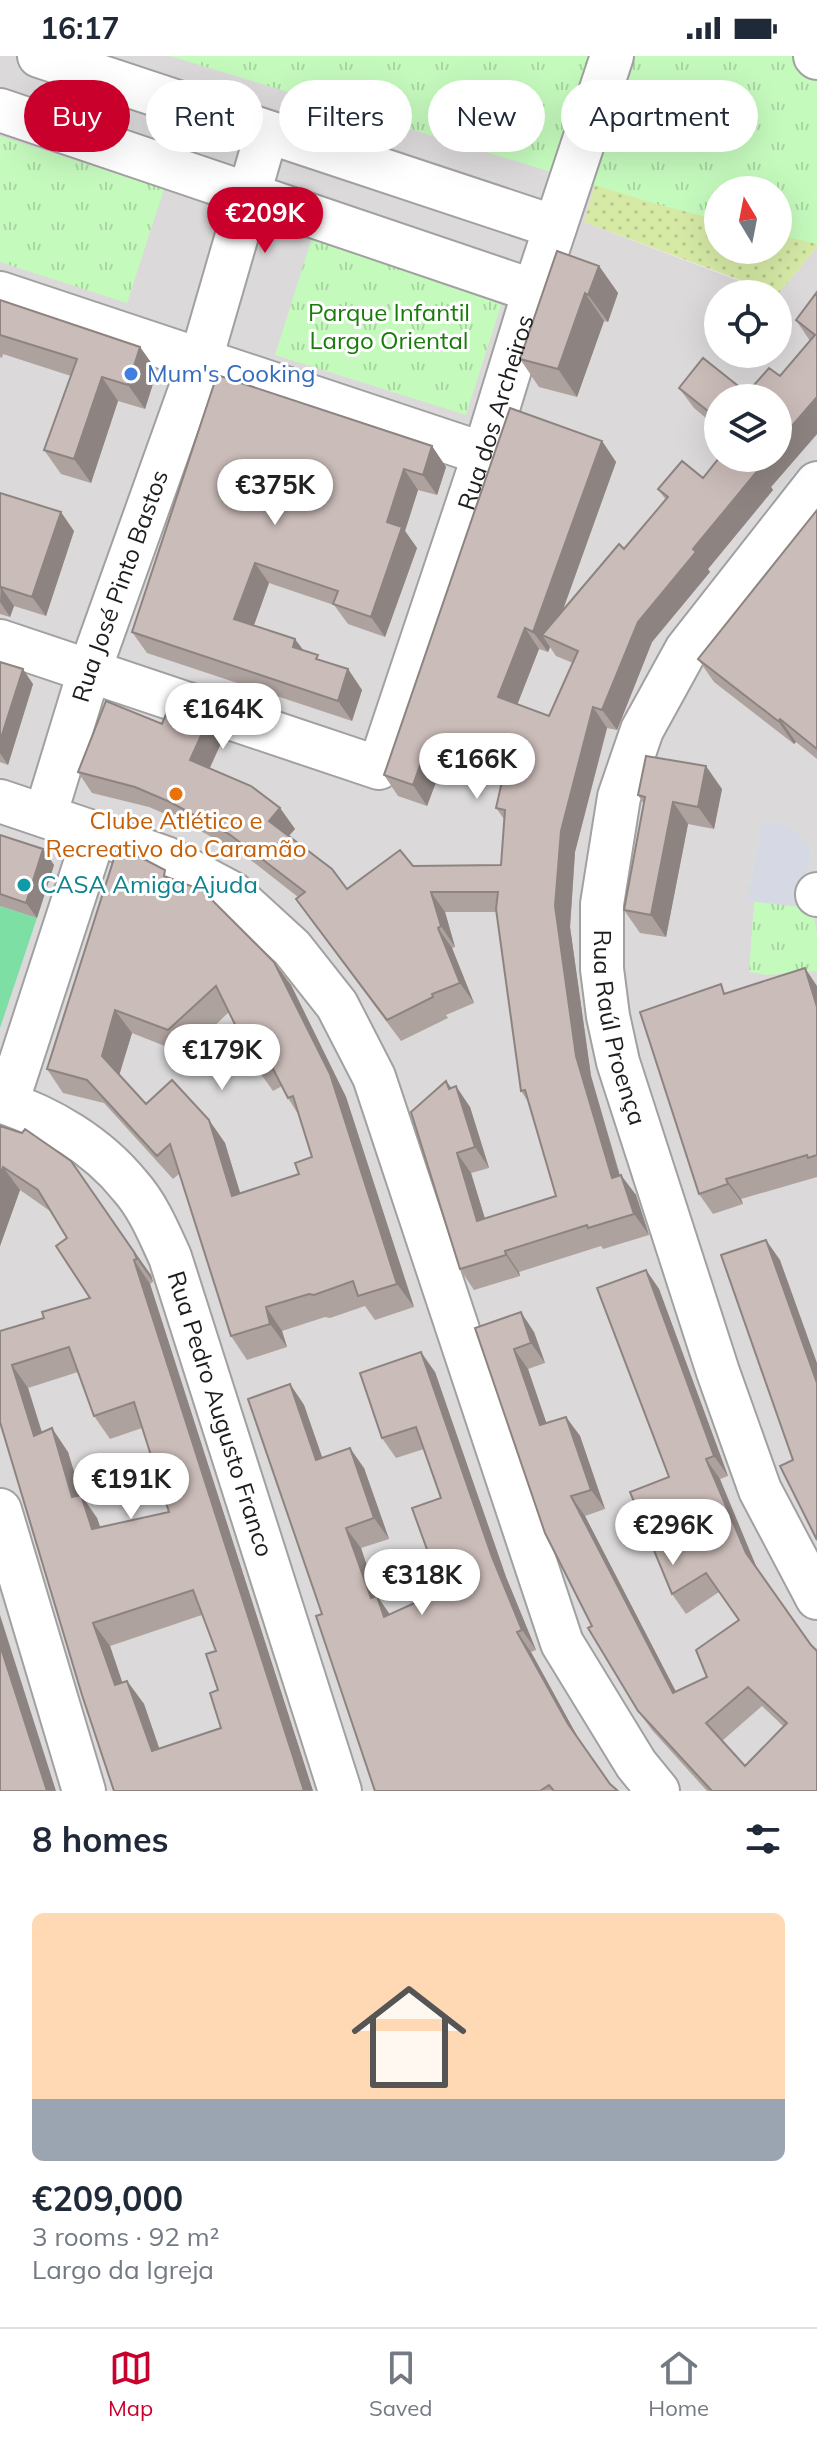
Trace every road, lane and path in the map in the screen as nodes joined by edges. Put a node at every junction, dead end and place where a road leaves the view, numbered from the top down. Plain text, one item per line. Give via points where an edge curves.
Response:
1 (39, 56) edge
2 (612, 56) edge
3 (0, 110) edge
4 (267, 132) junction
5 (249, 194) junction
6 (555, 227) junction
7 (534, 291) junction
8 (0, 293) edge
9 (201, 359) junction
10 (484, 454) junction
11 (817, 483) edge
12 (0, 641) edge
13 (89, 672) junction
14 (0, 801) edge
15 (45, 816) junction
16 (95, 833) junction
17 (3, 1102) edge
18 (0, 1510) edge
19 (817, 1598) edge
20 (84, 1791) edge
21 (340, 1791) edge
22 (658, 1791) edge

1 - 4 street
2 - 6 street, Rua dos Archeiros
3 - 5 street
4 - 5 street, Rua José Pinto Bastos
4 - 6 street
5 - 7 street
5 - 9 street, Rua José Pinto Bastos
6 - 7 street, Rua dos Archeiros
7 - 10 street, Rua dos Archeiros
8 - 9 street
9 - 10 street
9 - 13 street, Rua José Pinto Bastos
10 - 13 street, Rua dos Archeiros via 379,768
11 - 19 street, Rua Raúl Proença via 686,650 656,702 619,797 602,904 602,969 618,1062 760,1490
12 - 13 street
13 - 15 street, Rua José Pinto Bastos
14 - 15 street
15 - 16 street
16 - 17 street
16 - 22 street via 166,858 232,893 292,948 337,1005 374,1077 562,1643
17 - 21 street, Rua Pedro Augusto Franco via 56,1124 104,1158 153,1220 170,1257
18 - 20 street

